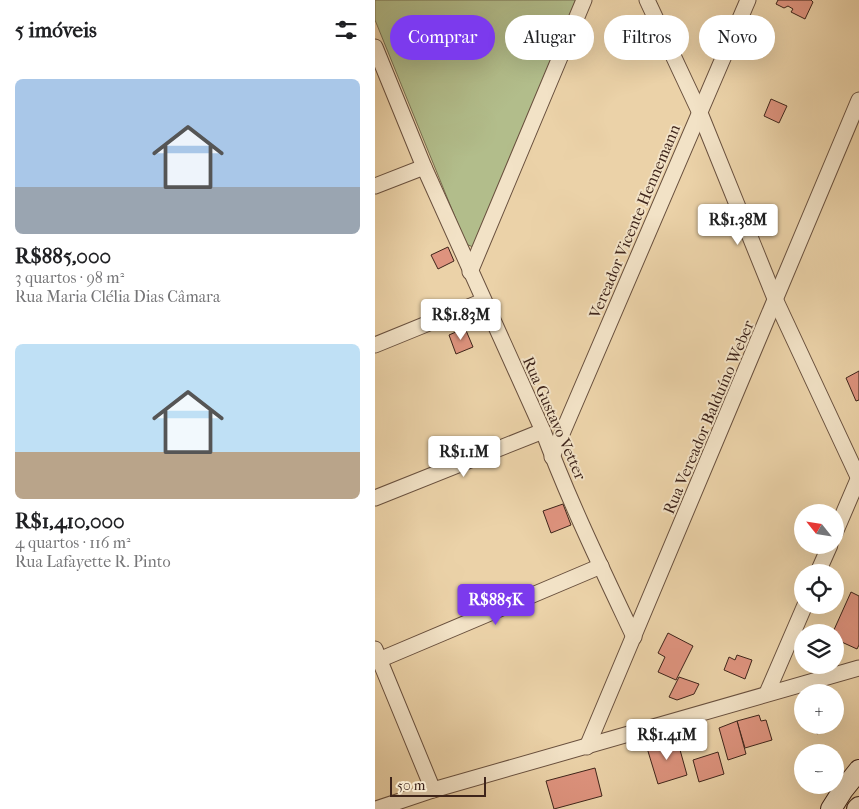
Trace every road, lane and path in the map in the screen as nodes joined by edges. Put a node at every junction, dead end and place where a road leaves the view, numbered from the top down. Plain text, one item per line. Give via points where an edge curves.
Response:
1 (585, 0) edge
2 (647, 0) edge
3 (748, 0) edge
4 (375, 46) edge
5 (859, 100) edge
6 (700, 113) junction
7 (424, 167) junction
8 (375, 186) edge
9 (471, 272) junction
10 (483, 301) junction
11 (776, 301) junction
12 (375, 345) edge
13 (543, 431) junction
14 (552, 457) junction
15 (859, 478) edge
16 (375, 498) edge
17 (844, 512) edge
18 (601, 566) junction
19 (801, 614) edge
20 (634, 637) junction
21 (377, 654) edge
22 (859, 668) edge
23 (767, 693) junction
24 (587, 747) junction
25 (859, 770) edge
26 (433, 790) junction
27 (376, 809) edge
28 (831, 809) edge

1 - 9 street
2 - 6 street
3 - 6 street, Vereador Vicente Hennemann
4 - 7 street, Rua Gustavo Vetter
5 - 11 street, Rua Vereador Balduíno Weber
6 - 11 street
6 - 14 street, Vereador Vicente Hennemann
7 - 8 street
7 - 9 street, Rua Gustavo Vetter
9 - 10 street, Rua Gustavo Vetter
10 - 12 street
10 - 13 street, Rua Gustavo Vetter
11 - 15 street
11 - 20 street, Rua Vereador Balduíno Weber
13 - 14 street, Rua Gustavo Vetter
13 - 16 street
14 - 18 street, Rua Gustavo Vetter
15 - 17 street
18 - 20 street, Rua Gustavo Vetter
18 - 21 street
19 - 23 street
20 - 24 street, Rua Vereador Balduíno Weber
21 - 26 street
22 - 23 street
23 - 24 street
24 - 26 street
25 - 28 main road
26 - 27 street

